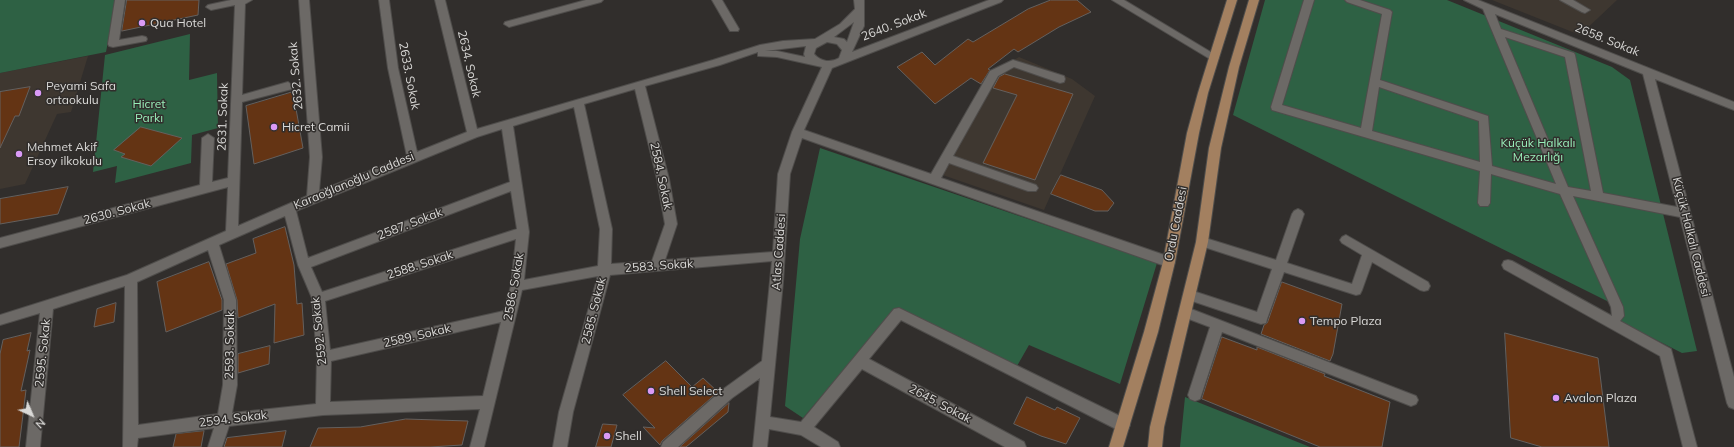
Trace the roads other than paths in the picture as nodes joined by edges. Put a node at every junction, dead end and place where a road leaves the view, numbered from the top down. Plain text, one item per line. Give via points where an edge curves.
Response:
1 (120, 0) edge
2 (304, 0) edge
3 (384, 0) edge
4 (440, 0) edge
5 (598, 0) edge
6 (716, 0) edge
7 (998, 0) edge
8 (1117, 0) edge
9 (1232, 0) edge
10 (1254, 0) edge
11 (1309, 0) edge
12 (1350, 0) edge
13 (1469, 0) edge
14 (1565, 0) edge
15 (244, 1) edge
16 (859, 5) edge
17 (211, 7) dead end
18 (1487, 7) junction
19 (1585, 10) dead end
20 (509, 24) dead end
21 (734, 29) dead end
22 (1497, 31) junction
23 (142, 39) dead end
24 (818, 41) junction
25 (846, 53) junction
26 (1214, 57) junction
27 (814, 62) junction
28 (716, 63) junction
29 (828, 65) junction
30 (1648, 71) junction
31 (1060, 79) dead end
32 (1375, 82) junction
33 (639, 84) junction
34 (288, 86) dead end
35 (236, 100) junction
36 (578, 102) junction
37 (1734, 106) edge
38 (507, 124) junction
39 (798, 132) junction
40 (1366, 133) junction
41 (472, 134) junction
42 (208, 138) dead end
43 (413, 156) junction
44 (946, 158) junction
45 (1486, 168) junction
46 (934, 180) junction
47 (233, 181) junction
48 (516, 184) junction
49 (206, 188) junction
50 (1032, 188) dead end
51 (1564, 190) junction
52 (1598, 196) junction
53 (313, 198) junction
54 (1484, 203) dead end
55 (289, 208) junction
56 (1685, 213) junction
57 (1298, 214) dead end
58 (523, 232) junction
59 (232, 234) junction
60 (1346, 240) dead end
61 (1202, 242) junction
62 (0, 243) edge
63 (212, 243) junction
64 (1369, 253) junction
65 (779, 256) junction
66 (1169, 262) junction
67 (304, 264) junction
68 (1508, 265) dead end
69 (1279, 266) junction
70 (656, 267) junction
71 (604, 270) junction
72 (131, 279) junction
73 (517, 286) junction
74 (1424, 286) dead end
75 (1190, 294) junction
76 (318, 298) junction
77 (47, 306) junction
78 (1186, 312) junction
79 (510, 315) junction
80 (1618, 316) dead end
81 (0, 320) edge
82 (1218, 324) junction
83 (324, 357) junction
84 (860, 361) junction
85 (769, 364) junction
86 (1195, 395) dead end
87 (1733, 398) edge
88 (1411, 400) dead end
89 (488, 402) junction
90 (323, 409) junction
91 (224, 420) junction
92 (764, 422) junction
93 (1123, 425) junction
94 (804, 429) junction
95 (131, 432) junction
96 (33, 447) edge
97 (130, 447) edge
98 (215, 447) edge
99 (477, 447) edge
100 (560, 447) edge
101 (668, 447) edge
102 (760, 447) edge
103 (833, 447) edge
104 (1019, 447) edge
105 (1116, 447) edge
106 (1155, 447) edge
107 (1690, 447) edge

1 - 23 street via 113,44
2 - 53 street, 2632. Sokak via 316,157
3 - 43 street, 2633. Sokak via 393,68
4 - 41 street, 2634. Sokak
5 - 20 street
6 - 21 street
7 - 25 street, 2640. Sokak
8 - 26 street
9 - 26 main road, Ordu Caddesi
10 - 61 main road via 1234,67 1215,148
11 - 40 street via 1276,106
12 - 32 street via 1387,12
13 - 18 street, 2658. Sokak
14 - 19 street
15 - 17 street
15 - 35 street, 2631. Sokak
16 - 24 street via 852,21
16 - 25 street via 858,30
18 - 22 street
18 - 30 street, 2658. Sokak
22 - 51 street
22 - 52 street via 1570,55
24 - 25 street via 840,41
24 - 27 street via 811,46 809,54
24 - 28 street via 760,48
25 - 29 street via 838,63
26 - 66 main road, Ordu Caddesi via 1193,133
27 - 28 street via 764,53
27 - 29 street
28 - 33 street, Karaoğlanoğlu Caddesi
29 - 39 street, Atlas Caddesi
30 - 37 street, 2658. Sokak
30 - 56 street, Küçük Halkalı Caddesi
31 - 44 street via 1013,63 994,74
32 - 40 street
32 - 45 street via 1484,119
33 - 36 street, Karaoğlanoğlu Caddesi
33 - 70 street, 2584. Sokak via 663,179 671,224
34 - 35 street
35 - 47 street, 2631. Sokak
36 - 38 street, Karaoğlanoğlu Caddesi
36 - 71 street, 2585. Sokak via 606,229
38 - 41 street, Karaoğlanoğlu Caddesi
38 - 48 street, 2586. Sokak
39 - 46 street
39 - 65 street, Atlas Caddesi via 784,174
40 - 45 street
41 - 43 street, Karaoğlanoğlu Caddesi
42 - 49 street
43 - 53 street, Karaoğlanoğlu Caddesi
44 - 46 street
44 - 50 street
45 - 51 street
45 - 54 street
46 - 66 street
47 - 49 street, 2630. Sokak
47 - 59 street, 2631. Sokak
48 - 58 street, 2586. Sokak
48 - 67 street, 2587. Sokak
49 - 62 street, 2630. Sokak
51 - 52 street
51 - 80 street via 1618,307
52 - 56 street
53 - 55 street, Karaoğlanoğlu Caddesi
55 - 59 street, Karaoğlanoğlu Caddesi
55 - 67 street, 2592. Sokak
56 - 87 street, Küçük Halkalı Caddesi
57 - 69 street
58 - 73 street, 2586. Sokak
58 - 76 street, 2588. Sokak
59 - 63 street, Karaoğlanoğlu Caddesi
60 - 64 street
61 - 69 street
61 - 75 main road
63 - 72 street, Karaoğlanoğlu Caddesi
63 - 91 street, 2593. Sokak via 230,300 230,385
64 - 69 street via 1356,290
64 - 74 street
65 - 70 street, 2583. Sokak
65 - 85 street, Atlas Caddesi
66 - 93 main road, Ordu Caddesi
67 - 76 street, 2592. Sokak
68 - 107 street via 1666,353
69 - 75 street via 1261,319
70 - 71 street, 2583. Sokak
71 - 73 street, 2583. Sokak
71 - 100 street, 2585. Sokak via 604,280 566,412
72 - 77 street, Karaoğlanoğlu Caddesi
72 - 95 street
73 - 79 street, 2586. Sokak
75 - 78 main road
76 - 83 street, 2592. Sokak
77 - 81 street, Karaoğlanoğlu Caddesi
77 - 96 street, 2595. Sokak
78 - 82 street
78 - 106 main road via 1157,427
79 - 83 street, 2589. Sokak
79 - 89 street, 2586. Sokak
82 - 86 street
82 - 88 street
83 - 90 street, 2592. Sokak
84 - 93 street via 899,313
84 - 94 street
84 - 104 street, 2645. Sokak
85 - 92 street, Atlas Caddesi
85 - 101 street via 727,394
89 - 90 street, 2594. Sokak
89 - 99 street, 2586. Sokak
90 - 91 street, 2594. Sokak
91 - 95 street, 2594. Sokak
91 - 98 street, 2593. Sokak
92 - 94 street
92 - 102 street, Atlas Caddesi
93 - 105 main road, Ordu Caddesi
94 - 103 street
95 - 97 street

